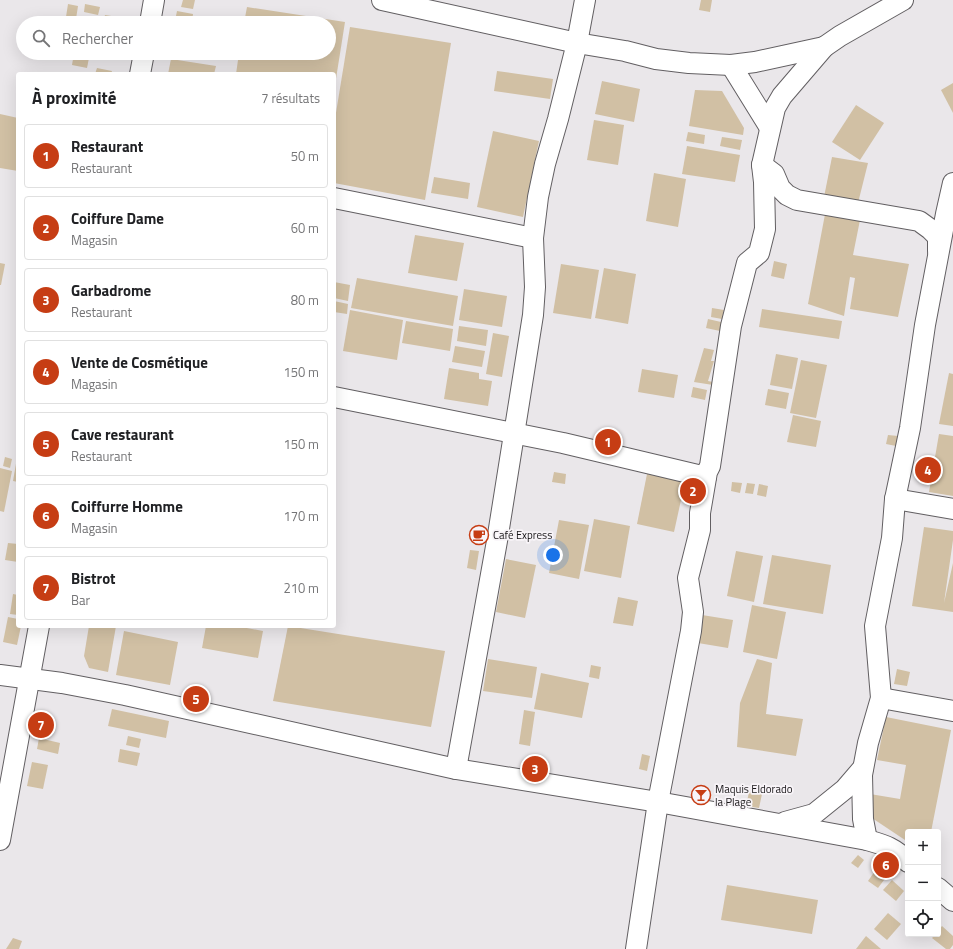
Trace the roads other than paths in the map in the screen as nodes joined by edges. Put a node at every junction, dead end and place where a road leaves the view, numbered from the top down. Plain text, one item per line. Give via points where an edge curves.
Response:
1 (154, 0) edge
2 (382, 0) edge
3 (585, 0) edge
4 (903, 0) edge
5 (151, 16) edge
6 (577, 43) junction
7 (824, 47) junction
8 (143, 60) edge
9 (731, 65) junction
10 (140, 72) edge
11 (770, 128) junction
12 (762, 164) junction
13 (953, 183) edge
14 (336, 198) edge
15 (533, 238) junction
16 (938, 253) junction
17 (336, 397) edge
18 (515, 433) junction
19 (706, 477) junction
20 (896, 499) junction
21 (953, 509) edge
22 (39, 628) edge
23 (0, 675) edge
24 (30, 680) junction
25 (881, 698) junction
26 (953, 711) edge
27 (863, 768) junction
28 (456, 769) junction
29 (658, 802) junction
30 (779, 824) junction
31 (0, 840) edge
32 (867, 840) junction
33 (905, 859) edge
34 (941, 890) edge
35 (953, 900) edge
36 (636, 949) edge

1 - 5 street
2 - 6 street
3 - 6 street
4 - 7 street
6 - 9 street via 656,59
6 - 15 street via 545,164
7 - 9 street
7 - 11 street via 782,96 775,108
8 - 10 street
9 - 11 street
11 - 12 street
12 - 16 street via 774,174 780,188 797,200 919,220 938,237
12 - 19 street via 765,228 759,253 747,263 731,326 710,466
13 - 16 street
14 - 15 street
15 - 18 street via 533,315
16 - 20 street
17 - 18 street
18 - 19 street
18 - 28 street
19 - 29 street via 700,530 688,578 693,612 691,630
20 - 21 street
20 - 25 street via 892,538 875,626
22 - 24 street
23 - 24 street
24 - 28 street via 62,683 125,695
24 - 31 street
25 - 26 street
25 - 27 street
27 - 30 street via 844,789 814,814
27 - 32 street via 863,819
28 - 29 street
29 - 30 street
29 - 36 street
30 - 32 street
32 - 33 street via 882,844 898,852
34 - 35 street

